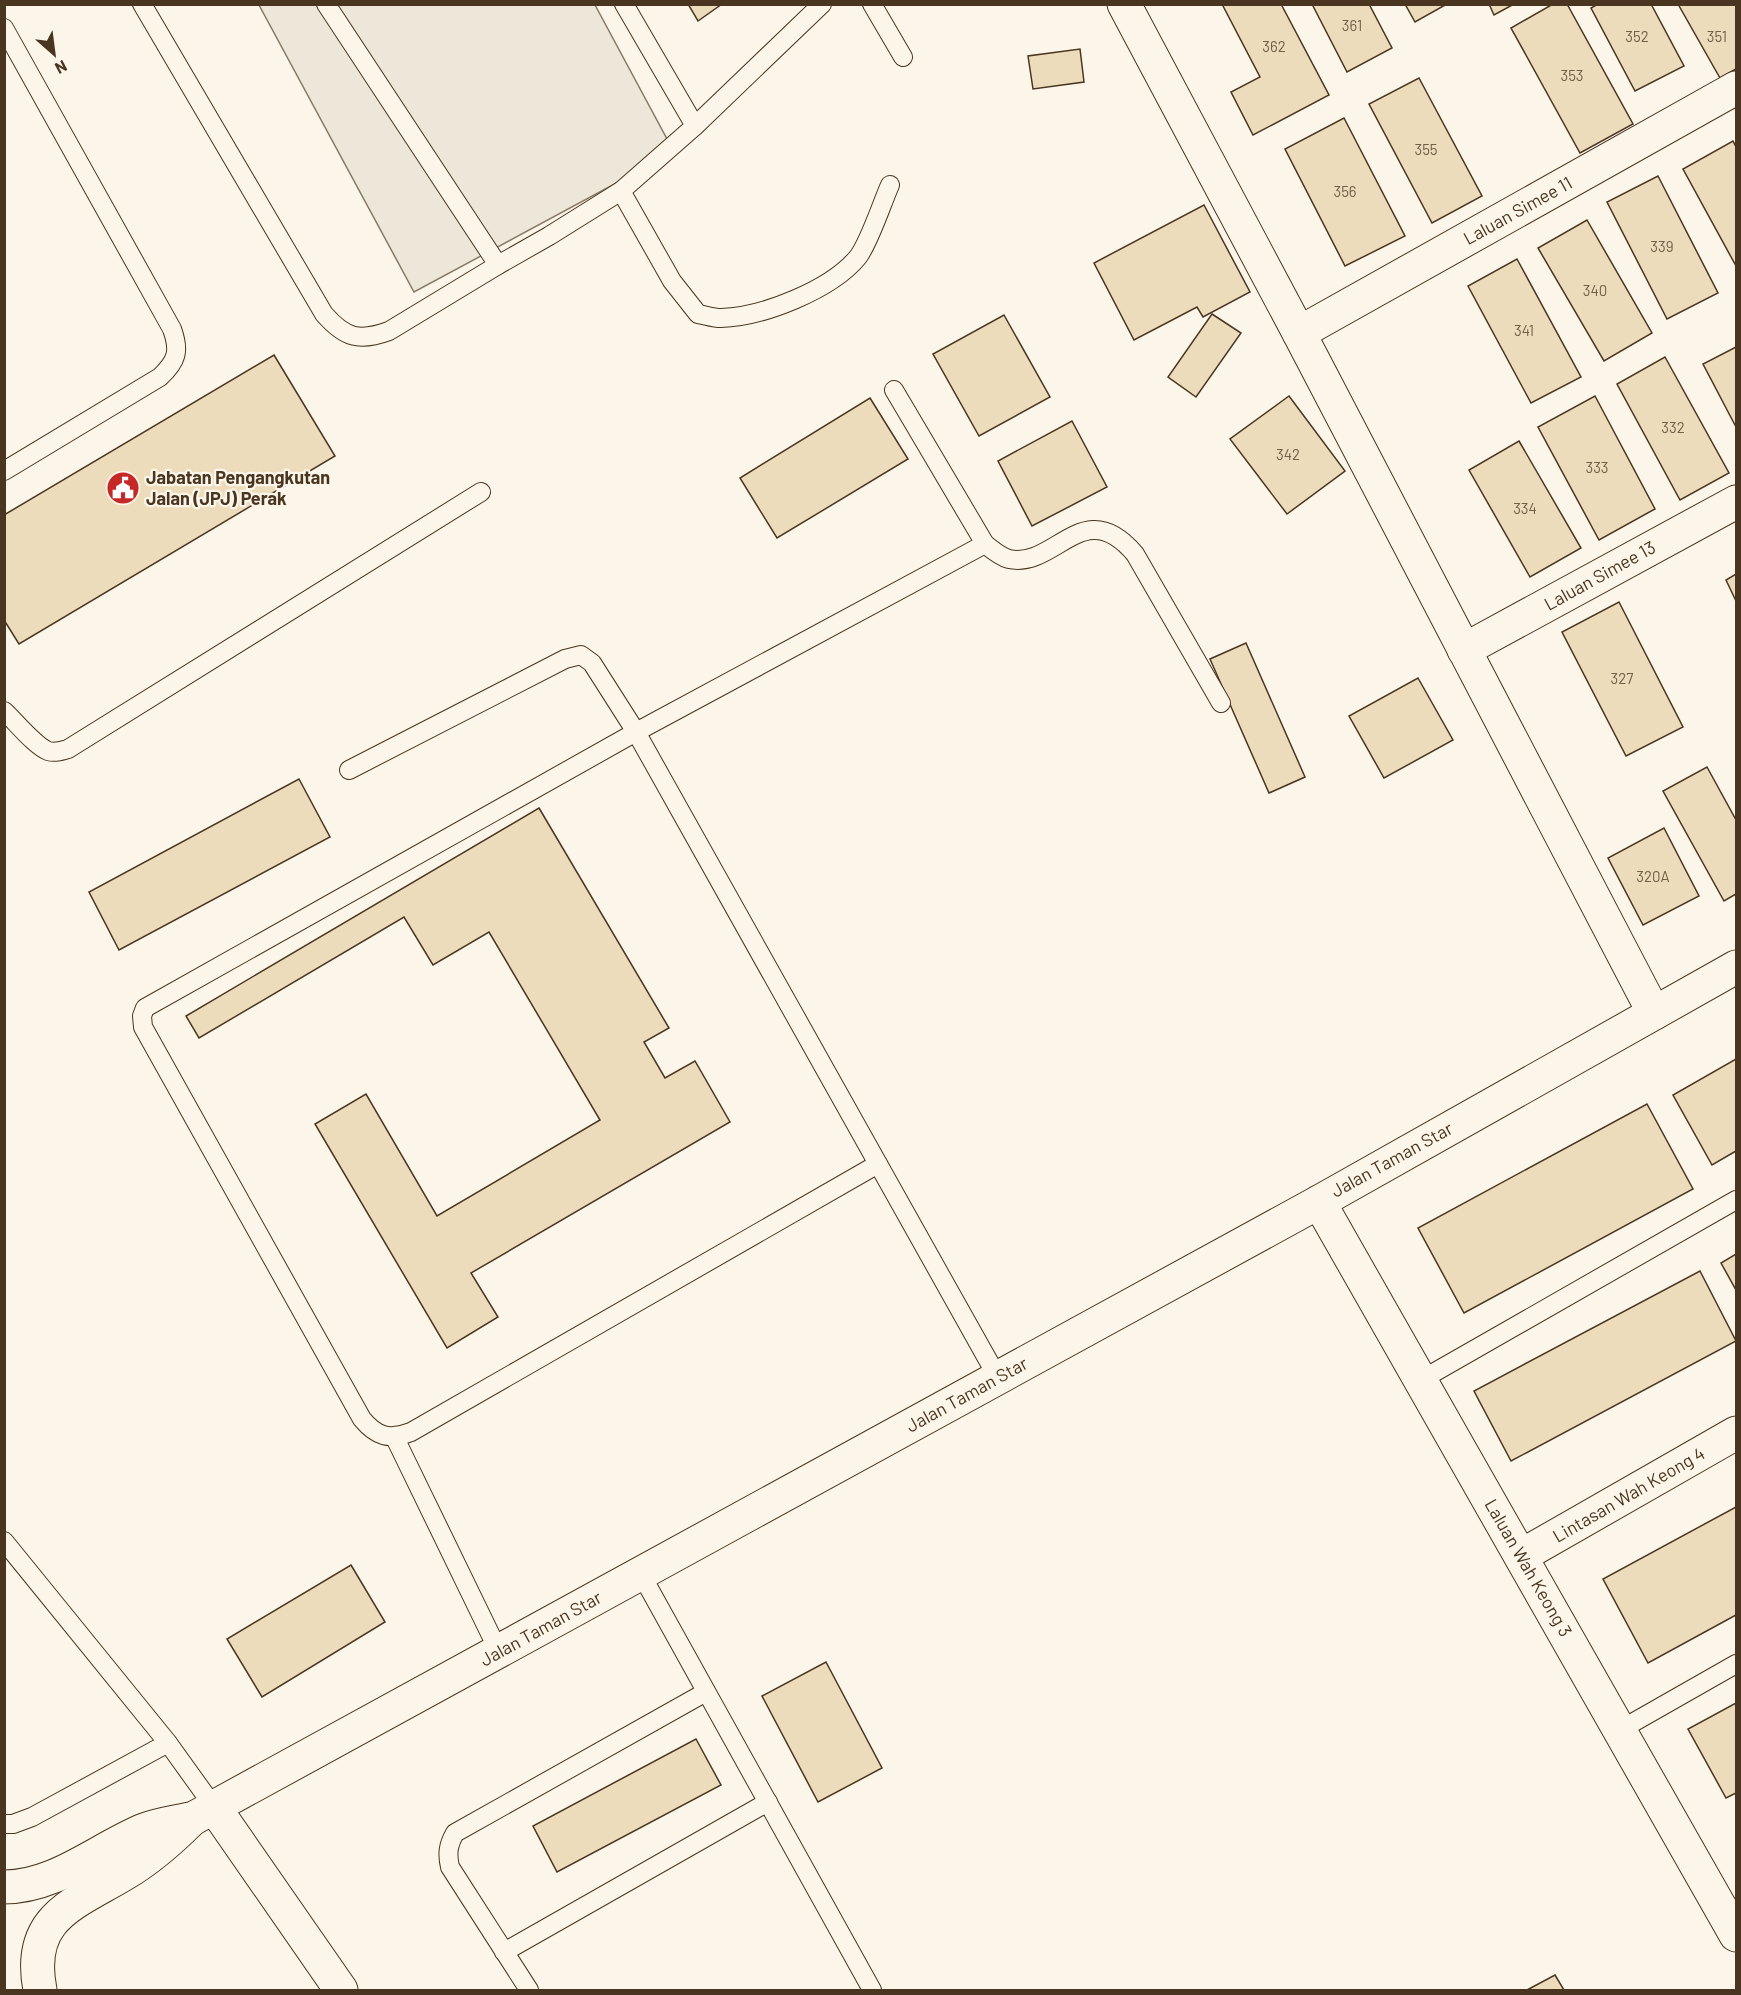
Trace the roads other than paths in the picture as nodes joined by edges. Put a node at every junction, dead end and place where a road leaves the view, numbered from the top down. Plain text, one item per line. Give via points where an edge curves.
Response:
1 (142, 4) edge
2 (326, 4) edge
3 (624, 4) edge
4 (822, 4) edge
5 (872, 4) edge
6 (1124, 4) edge
7 (4, 28) edge
8 (903, 57) dead end
9 (1737, 88) edge
10 (695, 126) junction
11 (890, 185) dead end
12 (621, 191) junction
13 (498, 265) junction
14 (1299, 333) junction
15 (894, 390) dead end
16 (4, 471) edge
17 (481, 492) dead end
18 (1737, 502) edge
19 (985, 544) junction
20 (1464, 650) junction
21 (1221, 703) dead end
22 (4, 711) edge
23 (636, 732) junction
24 (349, 770) dead end
25 (1737, 967) edge
26 (1654, 1013) junction
27 (878, 1164) junction
28 (1737, 1200) edge
29 (1319, 1202) junction
30 (998, 1378) junction
31 (1421, 1380) junction
32 (1737, 1433) edge
33 (395, 1438) junction
34 (4, 1541) edge
35 (1521, 1556) junction
36 (641, 1574) junction
37 (499, 1652) junction
38 (1737, 1664) edge
39 (706, 1692) junction
40 (1620, 1730) junction
41 (168, 1743) junction
42 (768, 1802) junction
43 (204, 1813) junction
44 (4, 1824) edge
45 (4, 1887) edge
46 (1726, 1889) edge
47 (1737, 1935) edge
48 (504, 1952) junction
49 (40, 1990) edge
50 (341, 1990) edge
51 (529, 1990) edge
52 (872, 1990) edge

1 - 13 lane via 324,314 336,328 353,336 372,337 389,331
2 - 13 lane
3 - 10 lane
4 - 10 lane
5 - 8 lane
6 - 14 street
7 - 16 lane via 177,342 170,368 160,377
9 - 14 street, Laluan Simee 11
10 - 12 lane
11 - 12 lane via 860,255 847,269 769,310 718,318 698,314 672,281
12 - 13 lane
14 - 20 street
15 - 19 lane
17 - 22 lane via 68,749 58,752 39,745
18 - 20 street, Laluan Simee 13
19 - 21 lane via 1007,559 1023,559 1089,531 1107,532 1124,540 1136,554
19 - 23 lane
20 - 26 street
23 - 24 lane via 592,663 580,656 565,658
23 - 27 lane
23 - 33 lane via 145,1008 142,1016 143,1027 362,1419 371,1430
25 - 26 street, Jalan Taman Star
26 - 29 street, Jalan Taman Star
27 - 30 lane
27 - 33 lane
28 - 31 lane
29 - 30 street, Jalan Taman Star
29 - 31 street, Laluan Wah Keong 3
30 - 36 street, Jalan Taman Star
31 - 35 street, Laluan Wah Keong 3
32 - 35 street, Lintasan Wah Keong 4
33 - 37 lane
34 - 41 lane
35 - 40 street, Laluan Wah Keong 3
36 - 37 street, Jalan Taman Star
36 - 39 lane
37 - 43 street, Jalan Taman Star
38 - 40 lane
39 - 42 lane
39 - 48 lane via 455,1833 447,1854 450,1867
40 - 46 street, Laluan Wah Keong 3
41 - 43 lane
41 - 44 lane via 32,1816
42 - 48 lane
42 - 52 lane
43 - 45 street, Jalan Taman Star via 146,1829 53,1877 21,1887
43 - 49 street, Jalan Taman Star via 157,1853 73,1902 51,1923 38,1951
43 - 50 street
46 - 47 street, Laluan Wah Keong 3
48 - 51 lane

